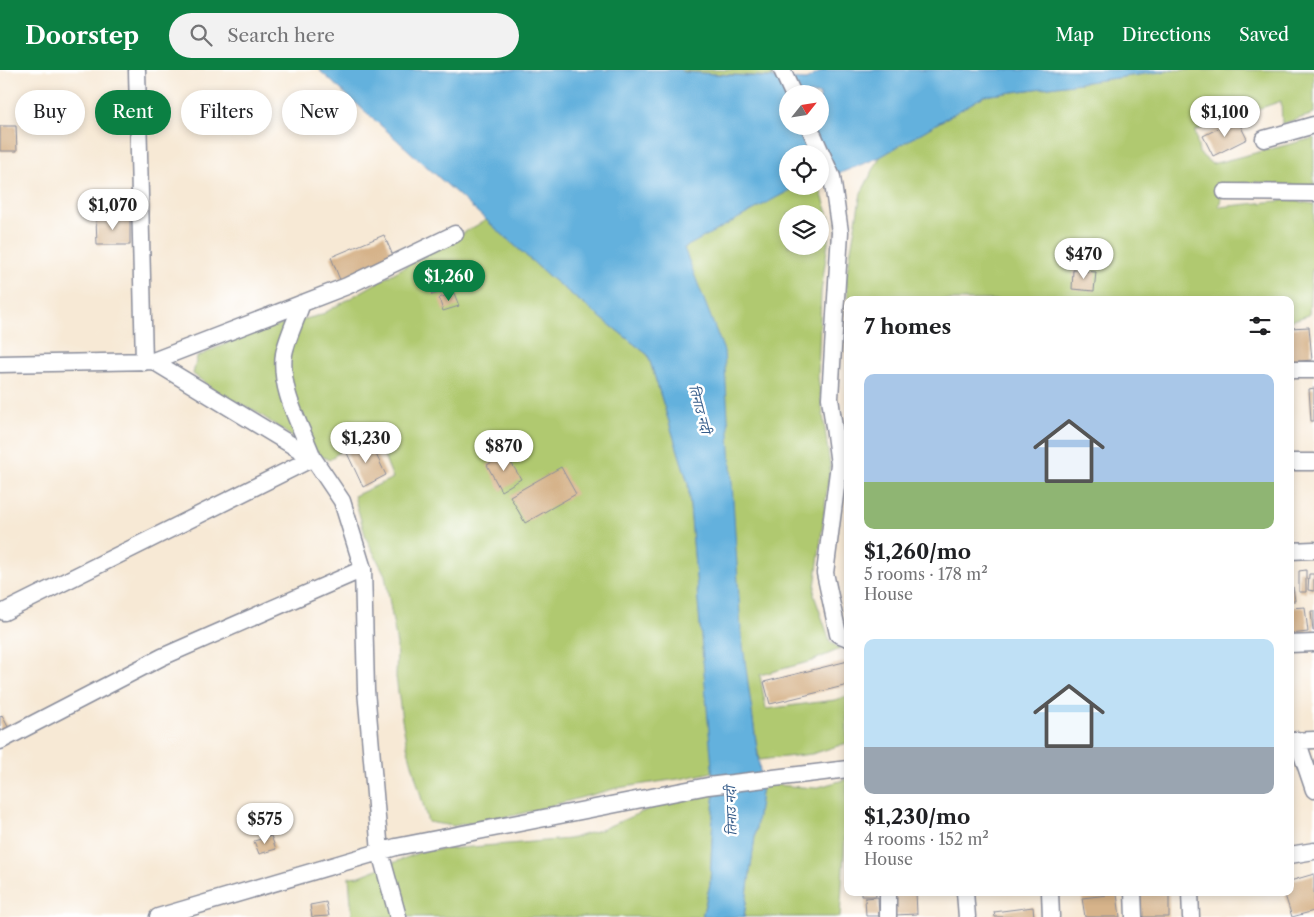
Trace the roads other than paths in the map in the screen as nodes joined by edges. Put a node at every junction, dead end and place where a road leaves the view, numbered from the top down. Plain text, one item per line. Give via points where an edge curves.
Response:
1 (137, 70) edge
2 (782, 70) edge
3 (789, 85) edge
4 (1314, 125) edge
5 (813, 135) edge
6 (1264, 139) dead end
7 (1225, 192) dead end
8 (1314, 193) edge
9 (455, 234) dead end
10 (302, 303) junction
11 (149, 361) junction
12 (0, 364) edge
13 (1294, 370) edge
14 (1314, 370) edge
15 (313, 458) junction
16 (1294, 462) edge
17 (1314, 462) edge
18 (843, 464) edge
19 (1314, 550) edge
20 (1294, 551) edge
21 (363, 569) junction
22 (4, 612) dead end
23 (844, 636) edge
24 (1314, 643) edge
25 (1294, 644) edge
26 (0, 740) edge
27 (1294, 740) edge
28 (1314, 740) edge
29 (1294, 742) edge
30 (844, 769) edge
31 (1314, 790) edge
32 (1314, 850) edge
33 (380, 852) junction
34 (1294, 854) edge
35 (888, 896) edge
36 (965, 896) edge
37 (1050, 896) edge
38 (1133, 896) edge
39 (1190, 896) edge
40 (158, 917) edge
41 (398, 917) edge
42 (888, 917) edge
43 (967, 917) edge
44 (1051, 917) edge
45 (1134, 917) edge
46 (1191, 917) edge

1 - 11 street
2 - 3 street
4 - 6 street
5 - 18 street via 832,177 840,232 830,398
7 - 8 street
9 - 10 street via 347,286
10 - 11 street
10 - 15 street via 284,353 284,372 288,394
11 - 12 street
11 - 15 street
13 - 14 street
15 - 21 street via 342,501
15 - 22 street
16 - 17 street
18 - 23 street via 825,574 838,634
19 - 20 street
21 - 26 street via 162,657
21 - 33 street via 366,690
24 - 25 street
27 - 28 street
29 - 31 street
30 - 33 street via 708,786
32 - 34 street
33 - 40 street
33 - 41 street
35 - 42 street
36 - 43 street
37 - 44 street
38 - 45 street
39 - 46 street

